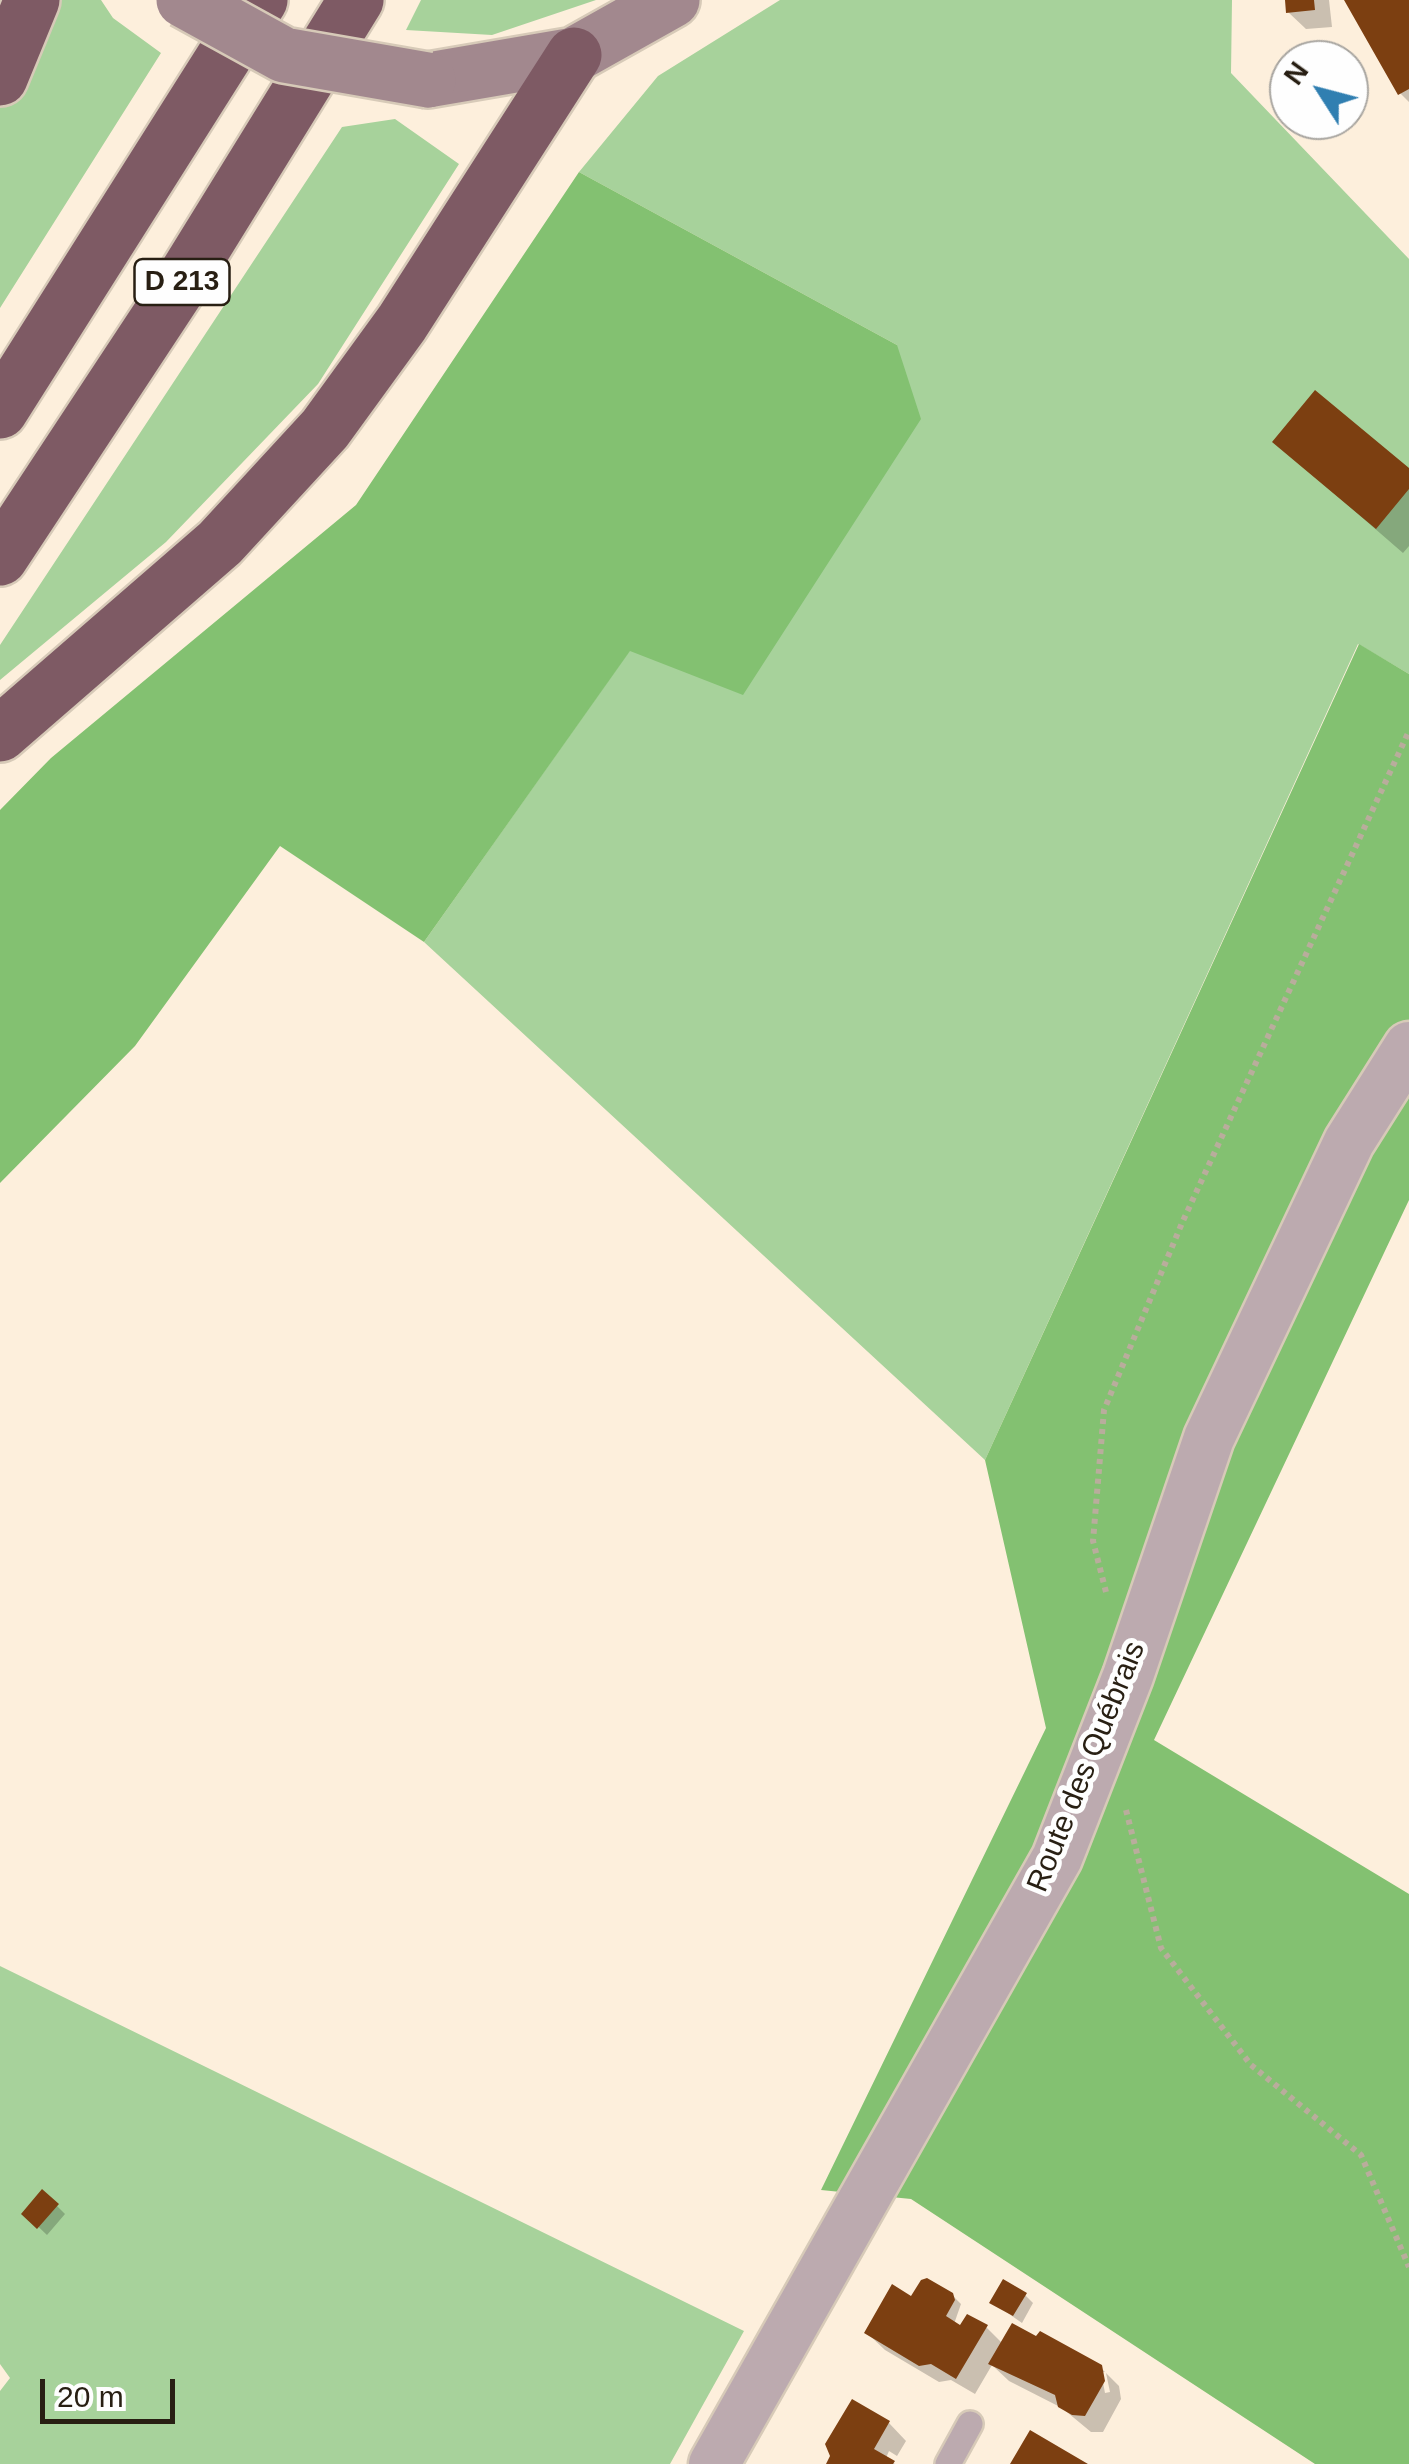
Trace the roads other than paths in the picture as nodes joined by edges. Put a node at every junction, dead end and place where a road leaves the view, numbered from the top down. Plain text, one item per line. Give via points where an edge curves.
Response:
1 (32, 0) edge
2 (184, 0) edge
3 (260, 0) edge
4 (356, 0) edge
5 (672, 0) edge
6 (574, 55) junction
7 (0, 78) edge
8 (0, 411) edge
9 (0, 558) edge
10 (0, 734) edge
11 (1409, 1047) edge
12 (970, 2424) dead end
13 (714, 2464) edge
14 (948, 2464) edge

1 - 7 highway
2 - 6 main road, bridge via 284,55 428,80
3 - 8 highway, D 213
4 - 9 highway, D 213 via 191,269
5 - 6 main road
6 - 10 highway via 402,323 325,429 220,543
11 - 13 street, Route des Québrais via 1349,1142 1209,1438 1057,1858
12 - 14 lane

